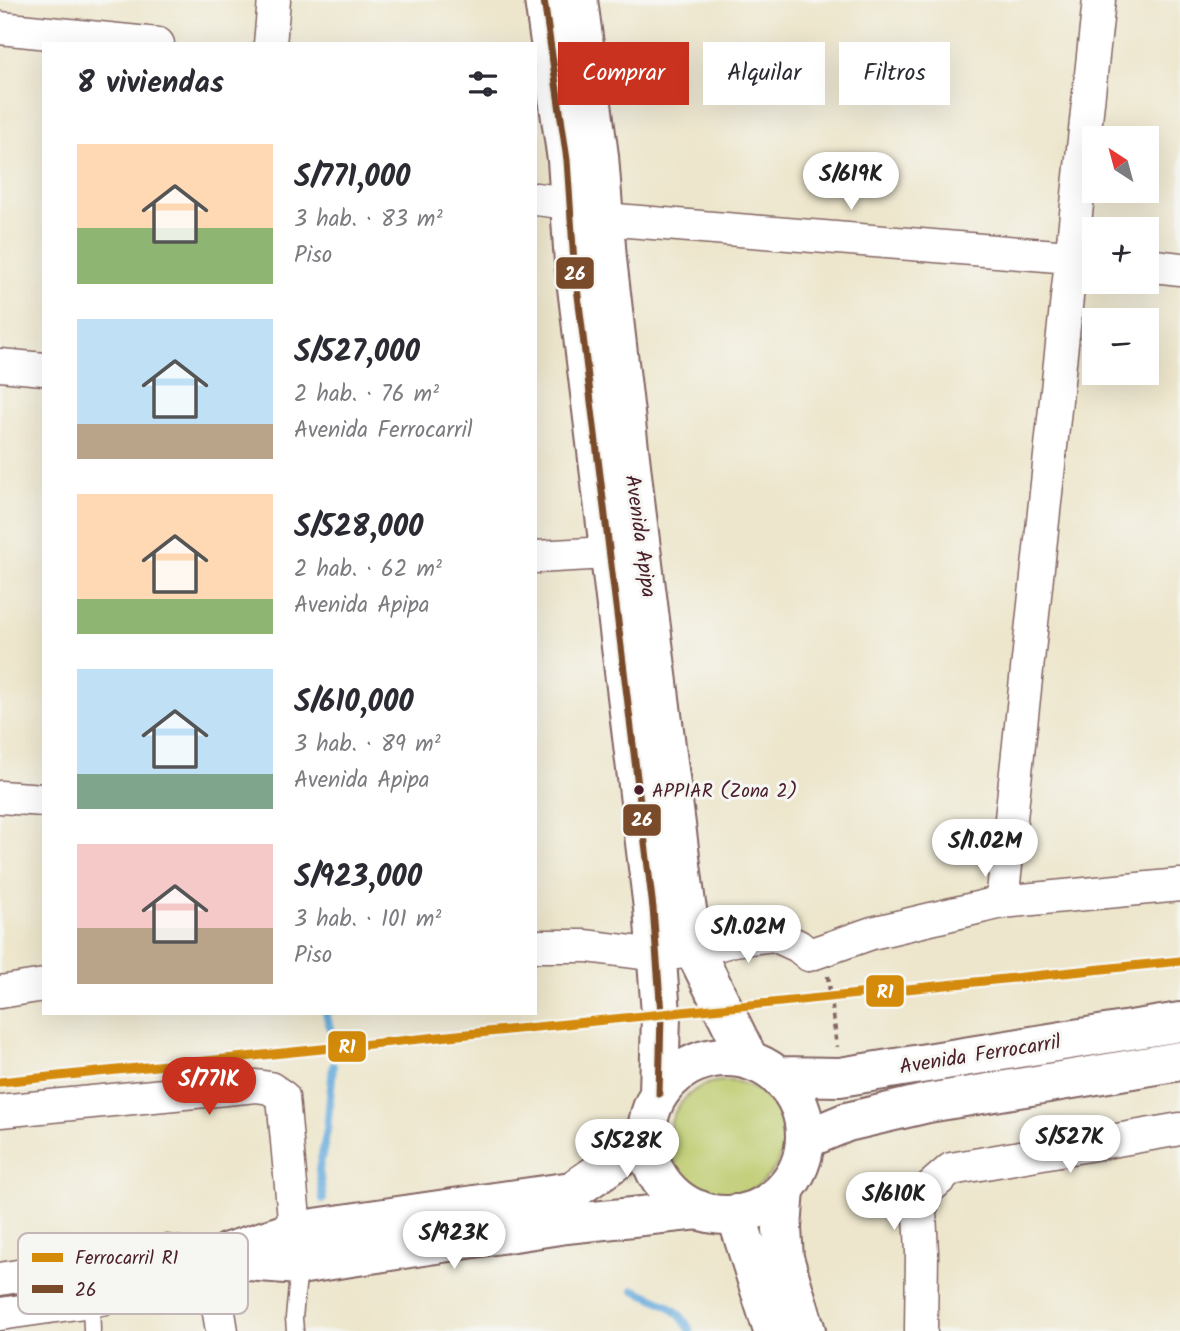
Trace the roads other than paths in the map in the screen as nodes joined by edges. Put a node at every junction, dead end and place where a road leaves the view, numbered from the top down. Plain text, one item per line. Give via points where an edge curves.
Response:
1 (274, 0) edge
2 (522, 0) edge
3 (544, 0) edge
4 (578, 0) edge
5 (596, 0) edge
6 (1099, 0) edge
7 (0, 28) edge
8 (138, 42) edge
9 (270, 42) edge
10 (531, 42) edge
11 (537, 57) edge
12 (579, 133) junction
13 (552, 201) edge
14 (1086, 217) edge
15 (604, 219) junction
16 (1082, 258) edge
17 (1082, 266) edge
18 (1159, 267) edge
19 (1180, 269) edge
20 (0, 365) edge
21 (42, 369) edge
22 (608, 553) junction
23 (537, 557) edge
24 (0, 797) edge
25 (42, 800) edge
26 (1180, 885) edge
27 (1002, 902) junction
28 (537, 946) edge
29 (695, 951) junction
30 (657, 955) junction
31 (42, 985) edge
32 (0, 992) edge
33 (1180, 1022) edge
34 (1180, 1062) edge
35 (763, 1068) junction
36 (654, 1110) junction
37 (0, 1111) edge
38 (1180, 1129) edge
39 (806, 1139) junction
40 (785, 1189) junction
41 (699, 1210) junction
42 (736, 1214) junction
43 (296, 1248) junction
44 (248, 1254) edge
45 (18, 1276) edge
46 (0, 1279) edge
47 (0, 1314) edge
48 (92, 1316) edge
49 (295, 1331) edge
50 (773, 1331) edge
51 (806, 1331) edge
52 (921, 1331) edge

1 - 9 street
2 - 10 main road
3 - 12 main road, Avenida Apipa
4 - 12 main road, Avenida Apipa
5 - 12 main road via 607,100
6 - 14 street
7 - 8 street
11 - 12 main road
12 - 13 main road, Avenida Apipa
12 - 15 main road, Avenida Apipa
13 - 22 main road, Avenida Apipa via 574,263
15 - 16 street
15 - 29 main road, Avenida Apipa via 636,509
17 - 27 street
18 - 19 street
20 - 21 street
22 - 23 street
22 - 30 main road, Avenida Apipa
24 - 25 street
26 - 27 street
27 - 29 street via 872,933 809,955 774,935
28 - 30 street via 586,946
29 - 30 street
29 - 35 main road, Avenida Apipa
30 - 36 main road, Avenida Apipa via 661,1014
31 - 32 street
33 - 35 main road, Avenida Ferrocarril via 840,1077
34 - 39 main road, Avenida Ferrocarril via 929,1103 847,1122
35 - 36 main road via 715,1058 698,1062 683,1070
35 - 39 main road via 790,1089 799,1104
36 - 41 main road via 648,1144 658,1177 682,1202
36 - 43 main road via 635,1148 572,1191
37 - 43 street via 270,1088 283,1097
38 - 52 street via 951,1169 927,1190 920,1212
39 - 40 main road via 796,1174
40 - 42 main road via 754,1210
40 - 51 main road via 783,1258
41 - 42 main road
41 - 43 main road
42 - 50 main road
43 - 44 main road
43 - 49 lane
45 - 46 street
47 - 48 street

